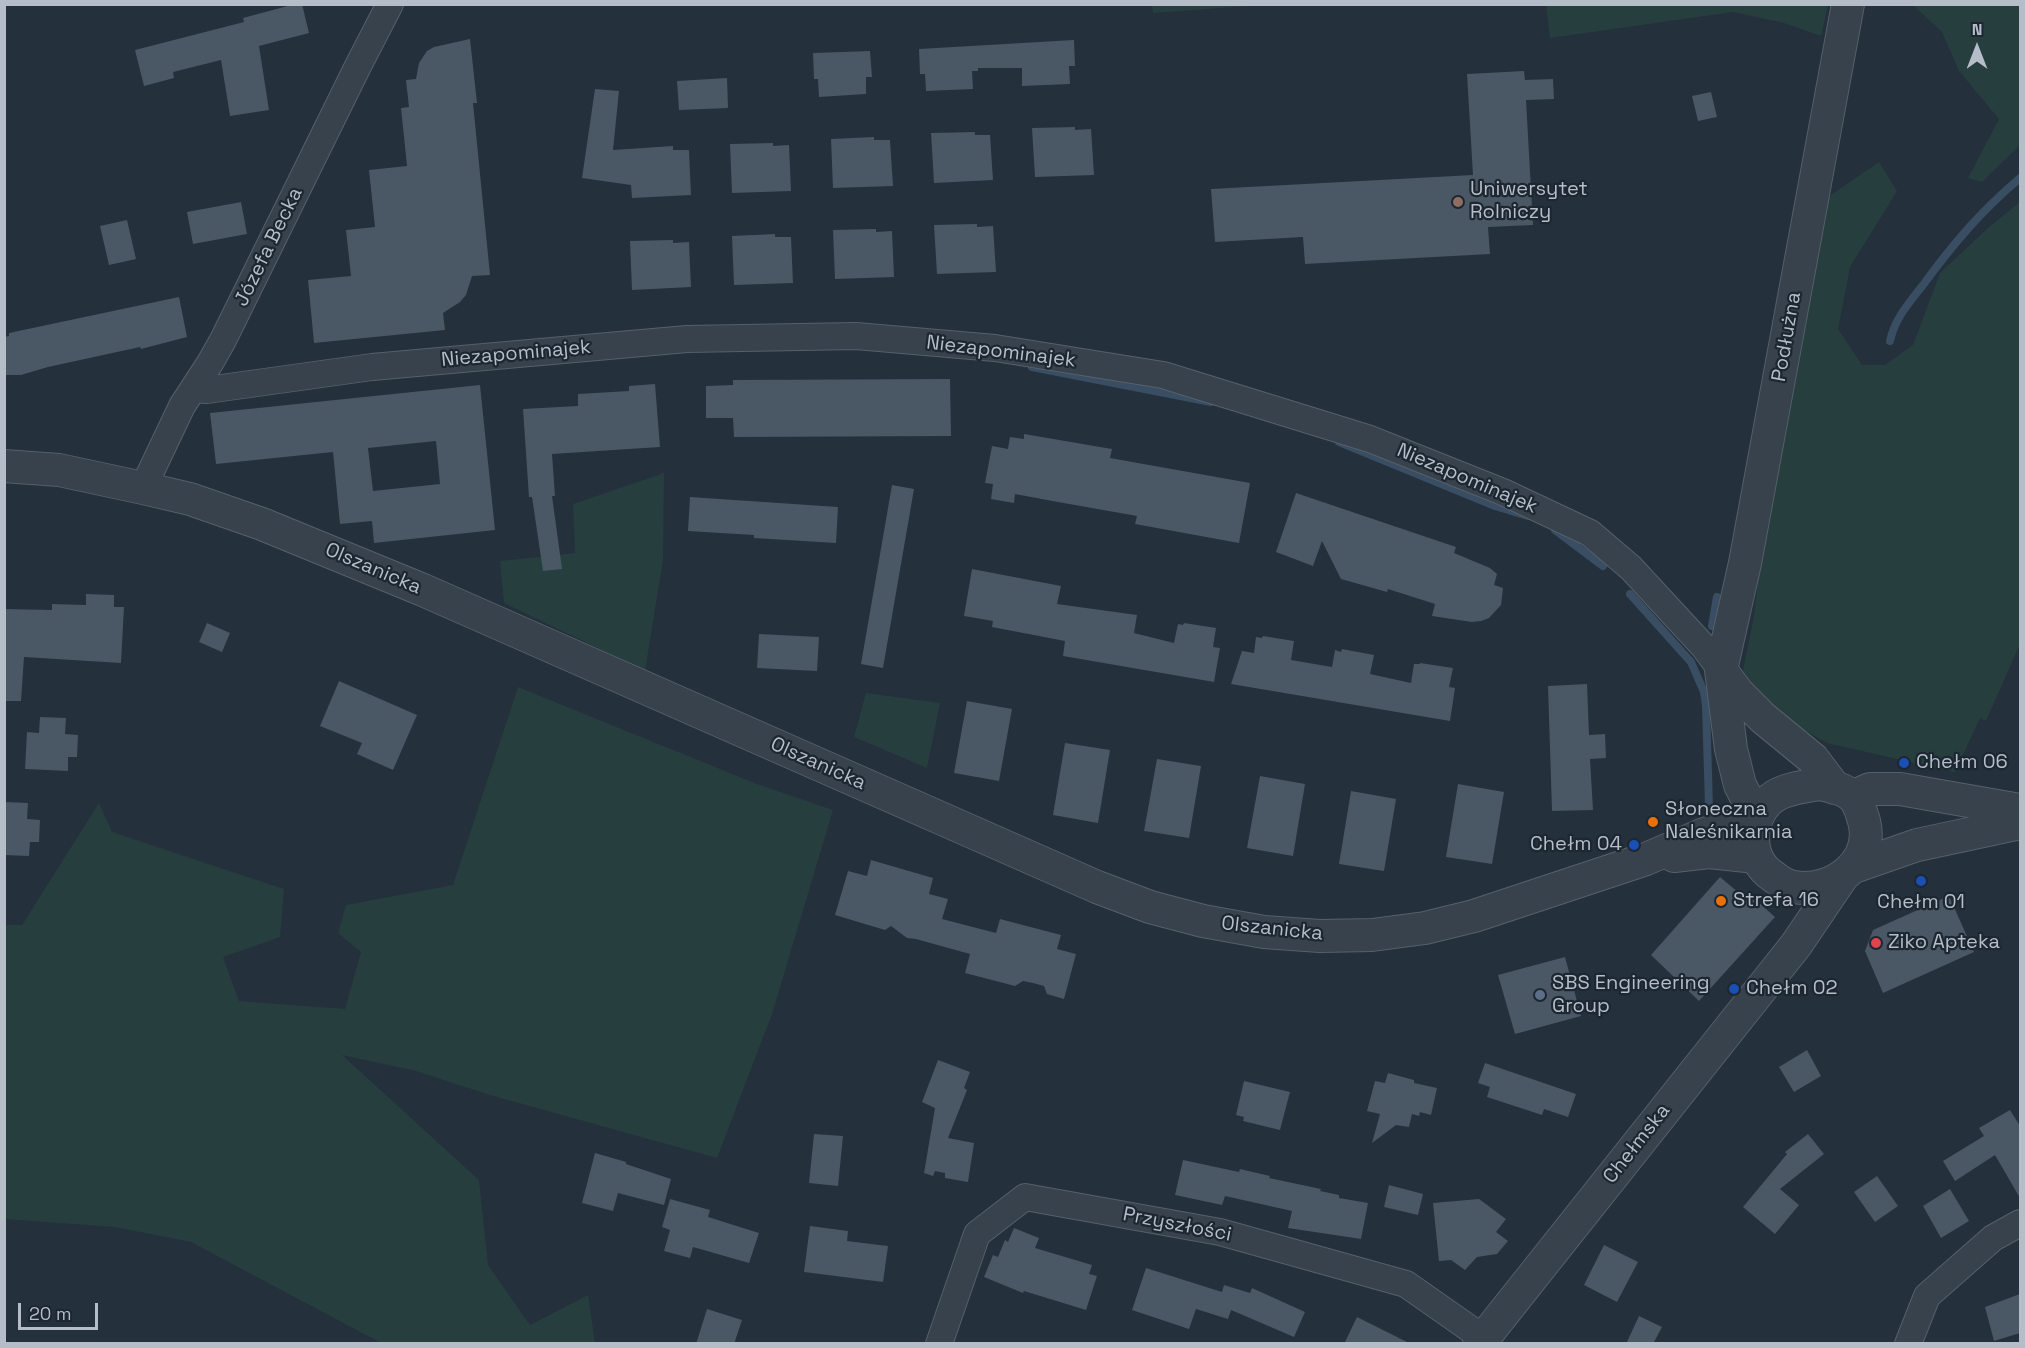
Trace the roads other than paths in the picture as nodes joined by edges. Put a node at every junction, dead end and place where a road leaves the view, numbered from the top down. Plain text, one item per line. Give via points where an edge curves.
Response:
1 (390, 4) edge
2 (1848, 4) edge
3 (194, 389) junction
4 (4, 466) edge
5 (143, 488) junction
6 (1721, 670) junction
7 (1844, 792) junction
8 (2020, 810) edge
9 (1756, 820) junction
10 (2020, 823) edge
11 (1756, 857) junction
12 (1646, 859) junction
13 (1848, 872) junction
14 (1779, 880) junction
15 (1796, 945) junction
16 (2020, 1223) edge
17 (1481, 1341) edge
18 (939, 1344) edge
19 (1908, 1344) edge

1 - 3 street, Józefa Becka via 223,340
2 - 6 street, Podłużna via 1745,562
3 - 5 street, Józefa Becka
3 - 6 street, Niezapominajek via 372,367 678,340 856,336 995,348 1164,375 1370,439 1503,492 1590,533 1631,568
4 - 5 street, Olszanicka via 59,470
5 - 12 street, Olszanicka via 201,503 318,546 1097,887 1149,907 1203,921 1264,932 1320,936 1425,928 1474,916
6 - 7 street via 1738,693
6 - 9 street, Podłużna via 1731,748 1740,785
7 - 8 street via 1900,789
7 - 9 street via 1819,784 1790,789 1774,796
7 - 13 street via 1862,814 1866,828 1863,849
9 - 11 street via 1752,833
9 - 12 street, Olszanicka via 1704,834
10 - 13 street via 1917,845
11 - 12 street, Olszanicka via 1709,852
11 - 14 street via 1762,868
13 - 14 street via 1804,888 1791,887
13 - 15 street, Chełmska
14 - 15 street via 1796,901 1800,918
15 - 17 street, Chełmska
16 - 19 street via 1993,1238 1927,1296
17 - 18 street, Przyszłości via 1406,1284 1220,1232 1025,1197 977,1234

